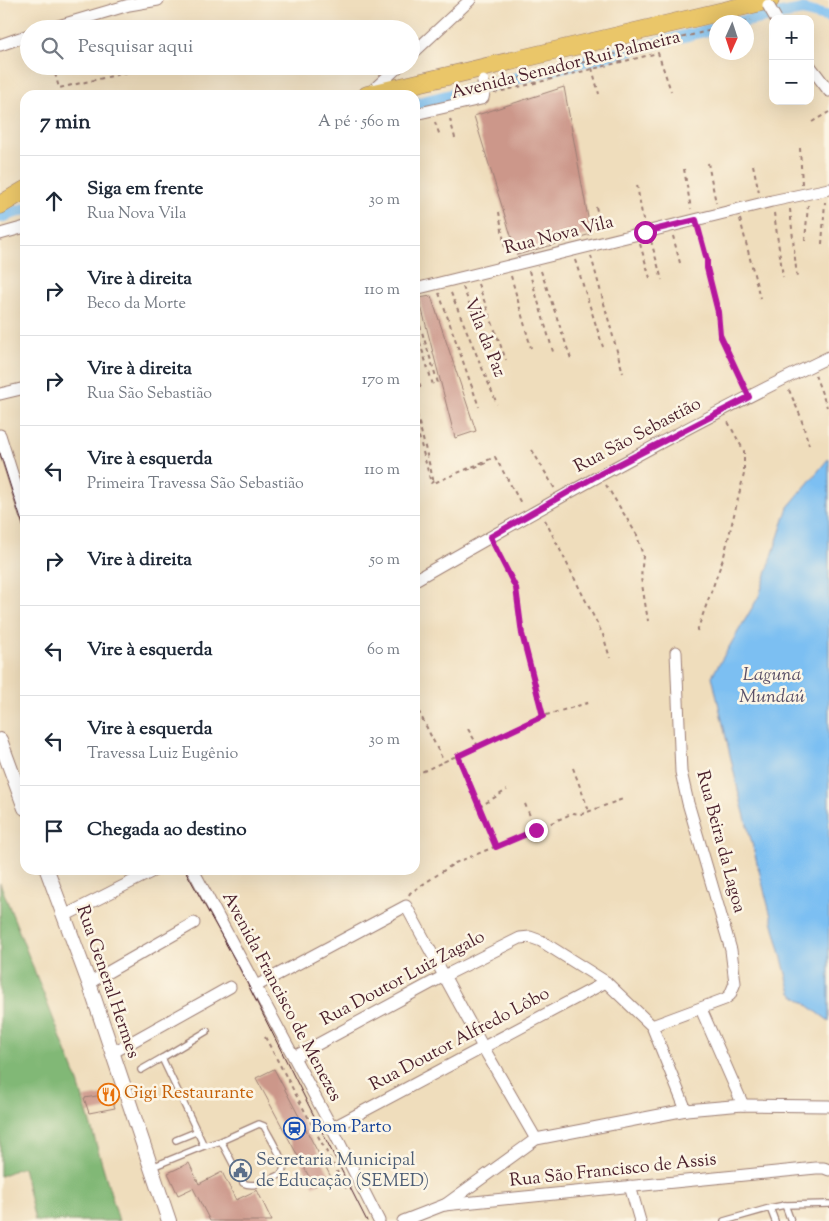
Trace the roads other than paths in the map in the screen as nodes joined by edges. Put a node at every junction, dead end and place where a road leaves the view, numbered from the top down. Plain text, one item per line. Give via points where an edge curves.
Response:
1 (158, 0) edge
2 (470, 0) edge
3 (767, 2) edge
4 (774, 15) edge
5 (78, 20) edge
6 (20, 38) edge
7 (0, 45) edge
8 (420, 47) edge
9 (814, 71) edge
10 (389, 75) edge
11 (485, 84) junction
12 (373, 90) edge
13 (420, 90) edge
14 (829, 91) edge
15 (420, 113) edge
16 (827, 190) edge
17 (20, 191) edge
18 (20, 193) edge
19 (0, 196) edge
20 (0, 205) edge
21 (20, 228) edge
22 (0, 234) edge
23 (420, 288) edge
24 (829, 357) edge
25 (20, 389) edge
26 (0, 394) edge
27 (0, 435) edge
28 (20, 499) edge
29 (420, 577) edge
30 (676, 652) dead end
31 (0, 740) edge
32 (20, 794) edge
33 (50, 875) edge
34 (145, 875) edge
35 (195, 875) edge
36 (64, 916) junction
37 (194, 923) dead end
38 (444, 976) junction
39 (606, 982) junction
40 (89, 983) junction
41 (256, 986) junction
42 (230, 987) dead end
43 (701, 1008) junction
44 (652, 1026) junction
45 (206, 1031) dead end
46 (483, 1047) junction
47 (112, 1053) junction
48 (294, 1057) junction
49 (162, 1058) junction
50 (141, 1070) dead end
51 (743, 1105) junction
52 (829, 1106) edge
53 (686, 1110) junction
54 (332, 1128) junction
55 (198, 1131) junction
56 (536, 1139) junction
57 (176, 1140) dead end
58 (221, 1141) junction
59 (204, 1146) junction
60 (150, 1168) junction
61 (829, 1170) edge
62 (630, 1186) junction
63 (829, 1204) edge
64 (444, 1205) junction
65 (785, 1205) junction
66 (770, 1208) junction
67 (746, 1218) edge
68 (169, 1221) edge
69 (379, 1221) edge
70 (403, 1221) edge
71 (640, 1221) edge
72 (724, 1221) edge
73 (775, 1221) edge
74 (792, 1221) edge

1 - 5 street
2 - 8 street
3 - 4 street, bridge
3 - 11 main road, Avenida Senador Rui Palmeira via 569,47
6 - 7 street
9 - 14 street
10 - 12 street
11 - 13 main road, Avenida Senador Rui Palmeira
11 - 15 street, Avenida Senador Rui Palmeira via 481,99
16 - 23 street, Rua Nova Vila
17 - 19 main road
18 - 20 main road
21 - 22 street
24 - 29 street, Rua São Sebastião via 600,474
25 - 26 street
27 - 28 street
30 - 43 street, Rua Beira da Lagoa via 682,772 731,950 735,976 733,990 725,999
31 - 32 street
33 - 36 street, Rua General Hermes
34 - 36 street
35 - 41 street, Avenida Francisco de Menezes
36 - 40 street, Rua General Hermes
37 - 40 street
38 - 39 street, Rua Doutor Luiz Zagalo via 520,938 530,937
38 - 41 street via 406,906
38 - 46 street
38 - 48 street, Rua Doutor Luiz Zagalo
39 - 44 street
39 - 46 street, Rua Doutor Alfredo Lôbo
40 - 47 street, Rua General Hermes
41 - 48 street, Avenida Francisco de Menezes
42 - 47 street
43 - 44 street, Rua Beira da Lagoa
43 - 51 street
44 - 53 street
45 - 49 lane
46 - 54 street, Rua Doutor Alfredo Lôbo
46 - 56 street
47 - 60 street, Rua General Hermes
48 - 54 street, Avenida Francisco de Menezes
49 - 50 lane
49 - 55 lane
51 - 52 street
51 - 53 street
53 - 56 street
54 - 69 street, Avenida Francisco de Menezes
55 - 57 lane
55 - 59 lane
56 - 64 street
58 - 58 lane via 253,1125 264,1126 283,1171 252,1186 243,1184
58 - 59 lane
59 - 60 lane
60 - 68 street, Rua General Hermes
61 - 62 street, Rua São Francisco de Assis via 816,1168
62 - 64 street, Rua São Francisco de Assis
62 - 71 street
63 - 65 lane
64 - 70 street, Rua São Francisco de Assis
65 - 66 lane
65 - 74 lane
66 - 67 lane
66 - 73 lane
67 - 72 lane

